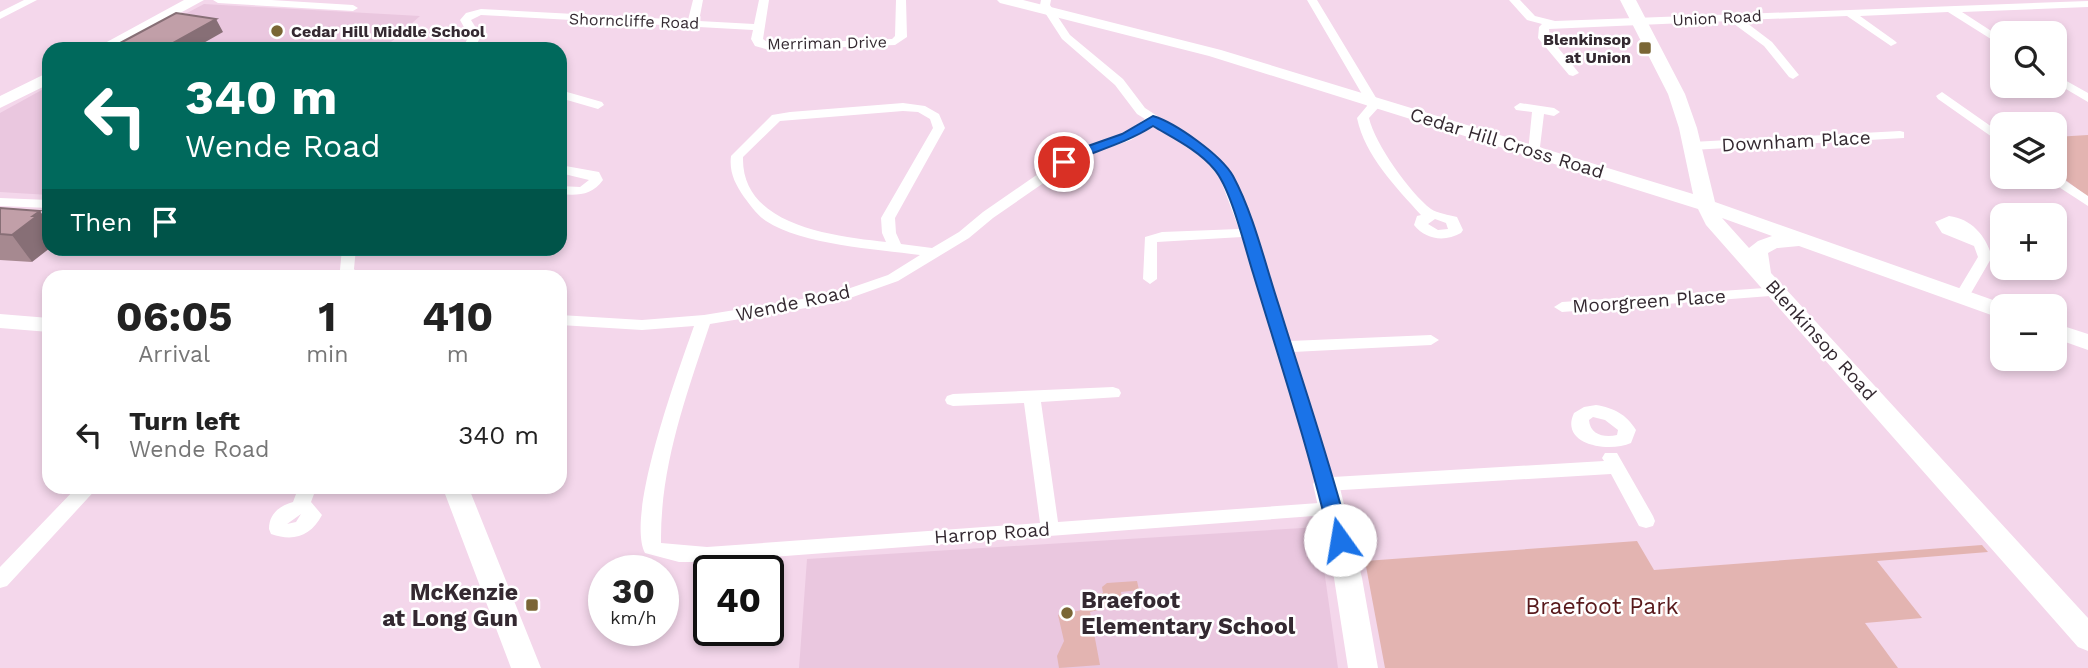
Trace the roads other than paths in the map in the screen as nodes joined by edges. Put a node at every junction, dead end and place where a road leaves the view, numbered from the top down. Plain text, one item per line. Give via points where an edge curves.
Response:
1 (32, 0) edge
2 (196, 0) edge
3 (218, 0) edge
4 (515, 0) edge
5 (698, 0) edge
6 (764, 0) edge
7 (901, 0) edge
8 (1005, 0) edge
9 (1312, 0) edge
10 (1514, 0) edge
11 (1628, 0) edge
12 (2088, 4) edge
13 (1048, 7) edge
14 (353, 8) dead end
15 (1950, 9) junction
16 (1848, 12) junction
17 (511, 14) junction
18 (0, 16) edge
19 (1732, 17) junction
20 (1640, 22) junction
21 (694, 24) junction
22 (1555, 24) junction
23 (758, 27) junction
24 (1990, 35) edge
25 (115, 42) edge
26 (472, 42) edge
27 (1891, 43) dead end
28 (1573, 73) dead end
29 (1793, 75) dead end
30 (42, 81) edge
31 (2067, 85) edge
32 (567, 96) edge
33 (1942, 96) dead end
34 (2088, 98) edge
35 (1372, 102) junction
36 (0, 103) edge
37 (598, 105) dead end
38 (1520, 107) dead end
39 (1538, 111) junction
40 (1554, 112) dead end
41 (1153, 120) junction
42 (1990, 131) edge
43 (1900, 135) dead end
44 (1692, 146) junction
45 (1534, 152) junction
46 (567, 170) edge
47 (2067, 187) edge
48 (567, 190) edge
49 (0, 202) edge
50 (2088, 202) edge
51 (42, 204) edge
52 (1703, 204) junction
53 (1429, 215) dead end
54 (1248, 233) junction
55 (1804, 239) junction
56 (1979, 243) dead end
57 (896, 248) junction
58 (934, 253) junction
59 (1150, 279) dead end
60 (1770, 283) junction
61 (1962, 297) junction
62 (1562, 307) dead end
63 (1990, 307) edge
64 (704, 320) junction
65 (0, 321) edge
66 (567, 321) edge
67 (42, 324) edge
68 (2067, 335) edge
69 (1431, 340) dead end
70 (2088, 342) edge
71 (1284, 347) junction
72 (1113, 393) dead end
73 (1032, 397) junction
74 (953, 400) dead end
75 (1607, 443) dead end
76 (1616, 467) junction
77 (82, 494) edge
78 (305, 494) edge
79 (458, 494) edge
80 (1330, 496) junction
81 (300, 507) dead end
82 (1646, 521) dead end
83 (1050, 528) junction
84 (0, 580) edge
85 (2088, 638) edge
86 (526, 668) edge
87 (1363, 668) edge

1 - 18 street
2 - 25 street
3 - 14 street
4 - 17 street
5 - 21 street
6 - 23 street, Merriman Drive
7 - 23 street, Merriman Drive via 901,37 889,44 769,47 759,44
8 - 13 street, Cedar Hill Cross Road
9 - 35 street
10 - 22 street via 1531,18
11 - 20 street, Blenkinsop Road
12 - 15 street, Union Road
13 - 35 street, Cedar Hill Cross Road
13 - 41 street via 1076,47 1119,82
15 - 16 street, Union Road
15 - 24 street
16 - 19 street, Union Road
16 - 27 street
17 - 21 street, Shorncliffe Road
17 - 26 street, Shorncliffe Road via 470,15 465,20 475,36
19 - 20 street, Union Road
19 - 29 street via 1768,44
20 - 22 street, Union Road
20 - 44 street, Blenkinsop Road via 1671,78
21 - 23 street, Shorncliffe Road
22 - 28 street via 1544,27 1544,38
30 - 36 street
31 - 34 street
32 - 37 street
33 - 42 street
35 - 45 street, Cedar Hill Cross Road
35 - 53 street via 1363,118 1365,128 1387,166
38 - 39 street
39 - 40 street
39 - 45 street
41 - 54 street via 1219,165
41 - 58 street, Wende Road via 1127,137 1076,154
43 - 44 street, Downham Place
44 - 52 street, Blenkinsop Road
45 - 52 street, Cedar Hill Cross Road
46 - 48 street via 594,175 596,180 590,188
47 - 50 street
49 - 51 street
52 - 55 street, Cedar Hill Cross Road
52 - 60 street, Blenkinsop Road
54 - 59 street via 1150,240
54 - 71 street
55 - 60 street via 1762,246 1757,253
55 - 61 street, Cedar Hill Cross Road
56 - 61 street via 1985,257
57 - 57 street via 888,218 939,128 935,117 903,107 776,118 737,156 741,181 772,219
57 - 58 street
58 - 64 street, Wende Road via 892,278 836,298
60 - 62 street, Moorgreen Place
60 - 85 street, Blenkinsop Road
61 - 63 street, Cedar Hill Cross Road
64 - 66 street via 642,326
64 - 83 street, Harrop Road via 667,428 650,517 652,548 685,554 764,551
65 - 67 street
68 - 70 street
69 - 71 street
71 - 80 street
72 - 73 street
73 - 74 street
73 - 83 street
75 - 76 street
76 - 80 street, Harrop Road
76 - 82 street
77 - 84 street
78 - 81 street
79 - 86 street
80 - 83 street, Harrop Road
80 - 87 street

